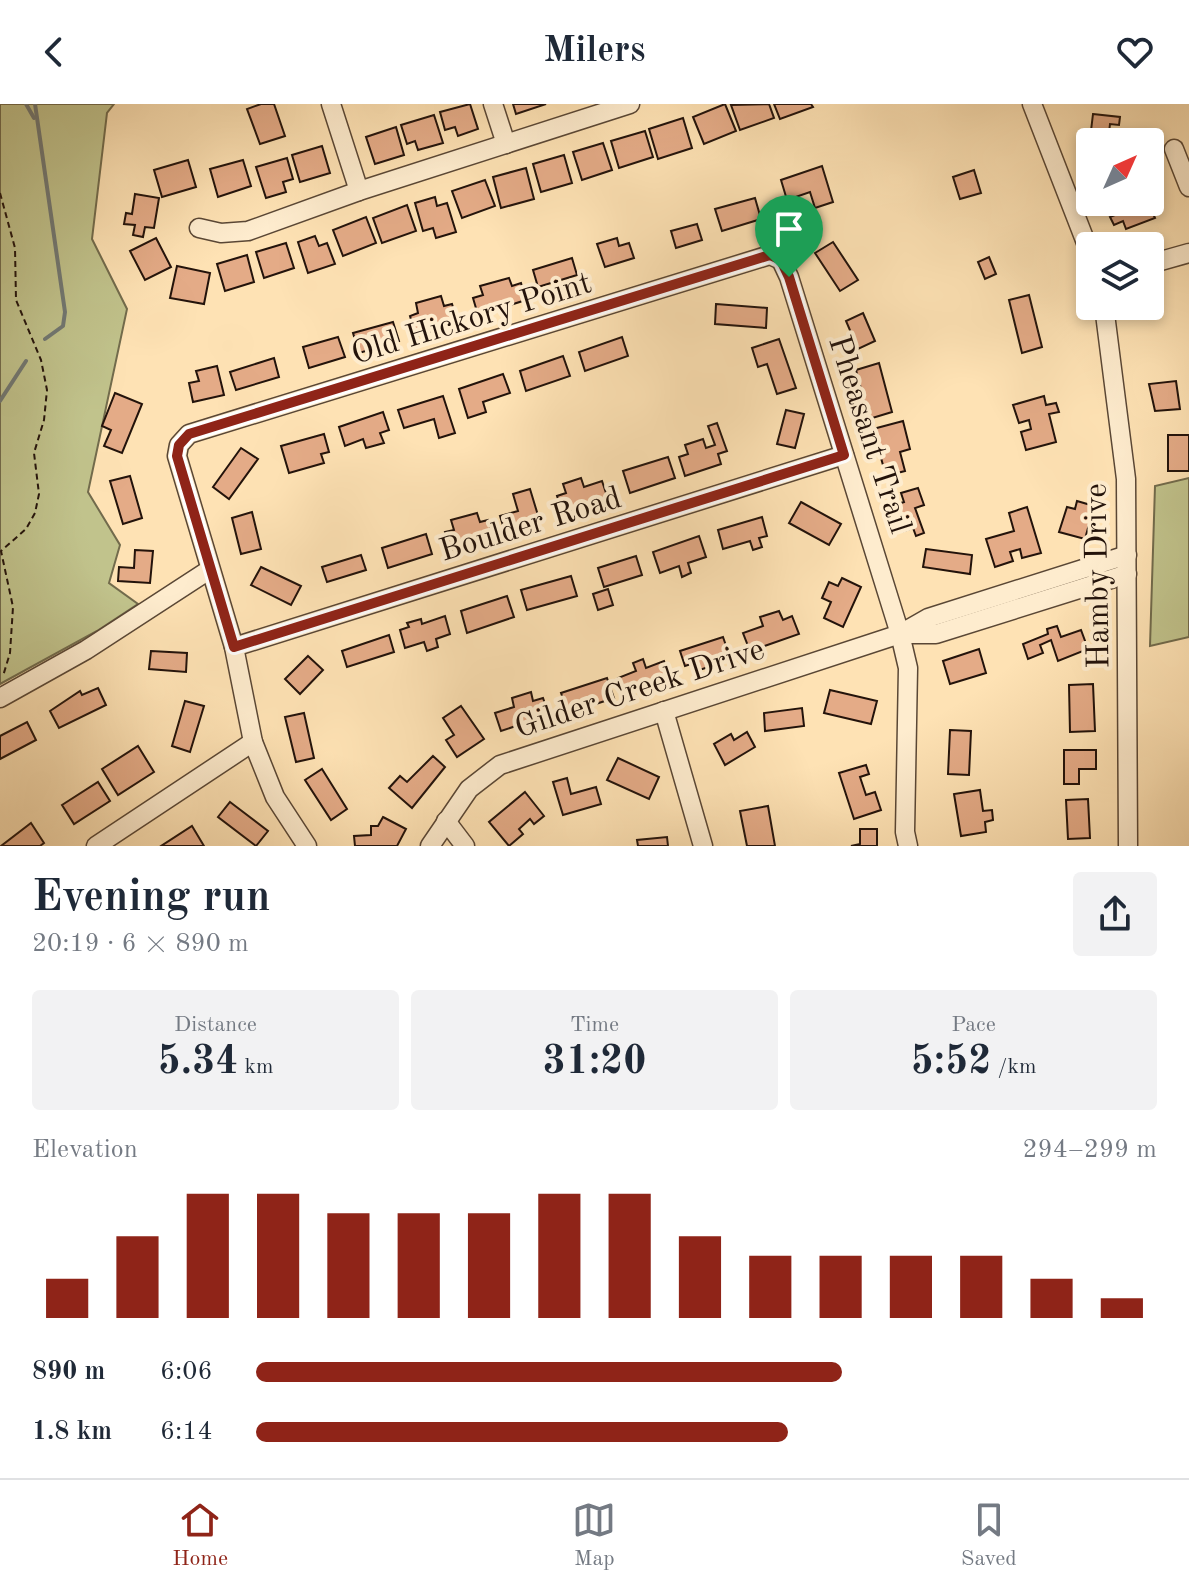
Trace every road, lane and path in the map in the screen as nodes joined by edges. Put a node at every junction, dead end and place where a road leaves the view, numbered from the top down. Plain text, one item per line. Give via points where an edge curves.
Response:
1 (331, 104) edge
2 (493, 104) edge
3 (630, 104) edge
4 (1032, 104) edge
5 (506, 144) junction
6 (1174, 149) dead end
7 (1189, 187) edge
8 (359, 191) junction
9 (0, 193) edge
10 (199, 228) dead end
11 (1082, 232) edge
12 (1189, 253) edge
13 (777, 257) joint
14 (1164, 260) edge
15 (1106, 320) edge
16 (844, 455) junction
17 (1, 553) edge
18 (1127, 564) junction
19 (209, 570) junction
20 (900, 634) junction
21 (234, 647) junction
22 (1, 672) edge
23 (5, 696) edge
24 (664, 711) junction
25 (253, 742) junction
26 (446, 821) junction
27 (96, 846) edge
28 (307, 846) edge
29 (430, 846) edge
30 (465, 846) edge
31 (703, 846) edge
32 (908, 846) edge
33 (1128, 846) edge

1 - 8 street
2 - 5 street
3 - 5 street
4 - 11 street
5 - 8 street
6 - 7 street
8 - 10 street via 248,231
9 - 17 path via 15,248 16,300 41,360 47,390 34,453 39,494 35,513
12 - 14 street
13 - 16 street, Pheasant Trail via 789,277
13 - 19 street, Old Hickory Point via 189,434 177,456
15 - 18 street, Hamby Drive via 1126,479
16 - 20 street, Pheasant Trail
16 - 21 street, Boulder Road
17 - 22 path via 13,607 10,653
18 - 20 street, Gilder Creek Drive via 936,634
18 - 33 street, Hamby Drive
19 - 21 street
19 - 23 street
20 - 24 street, Gilder Creek Drive
20 - 32 street, Pheasant Trail via 908,668
21 - 25 street
22 - 23 path
24 - 26 street, Gilder Creek Drive via 500,765 469,789
24 - 31 street
25 - 27 street
25 - 28 street via 275,797
26 - 29 street, Gilder Creek Drive
26 - 30 street

